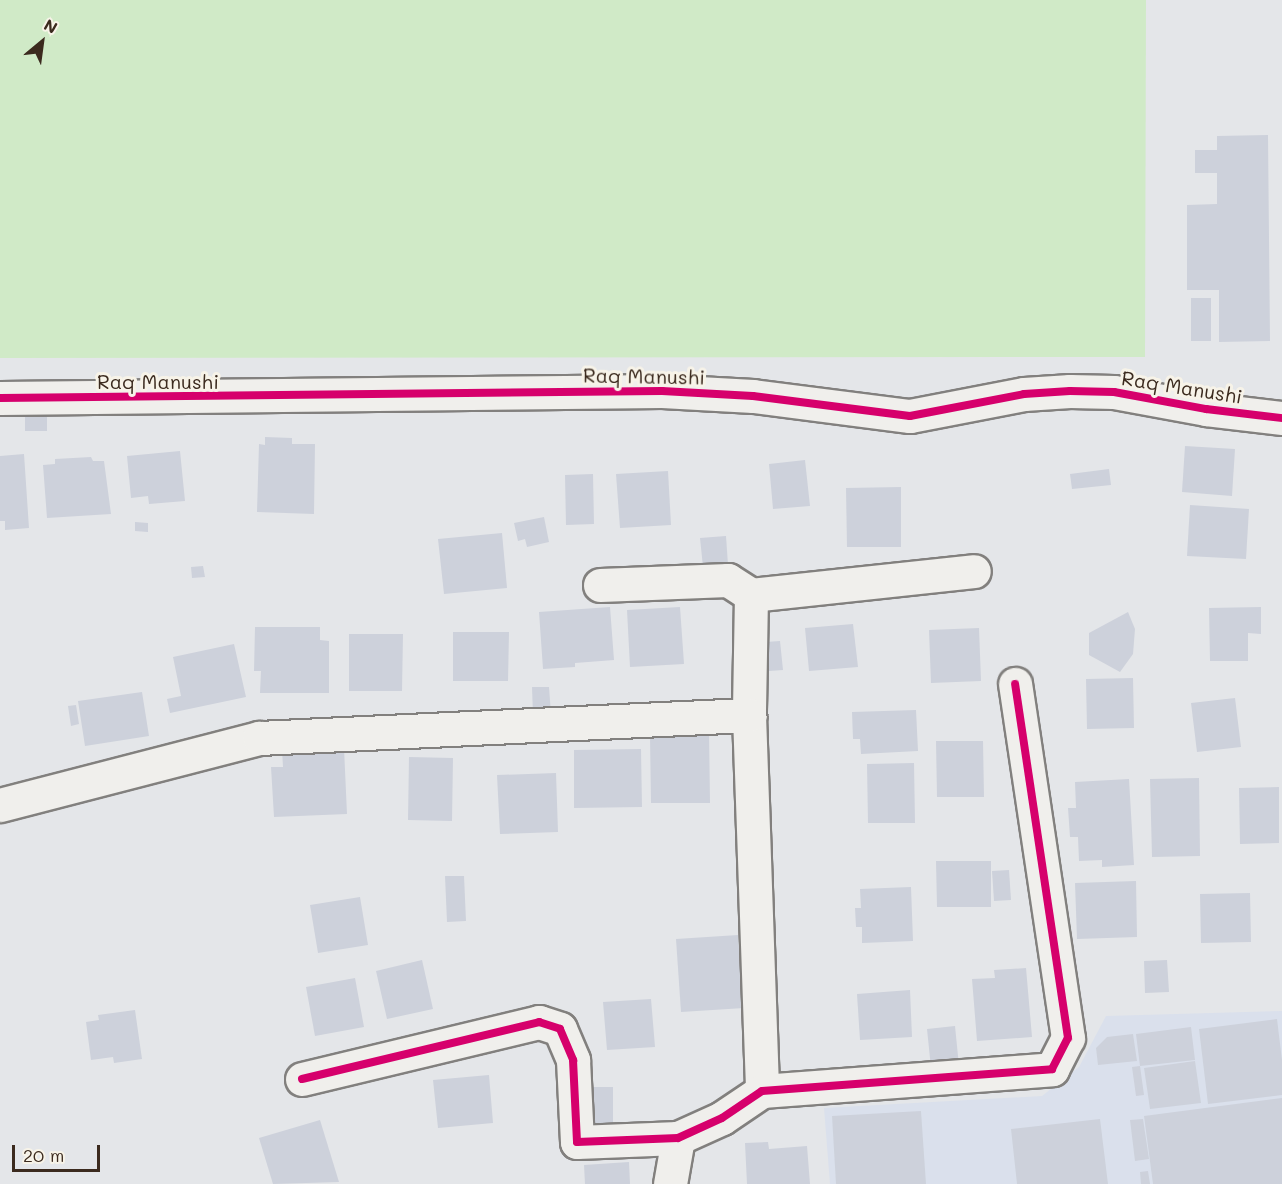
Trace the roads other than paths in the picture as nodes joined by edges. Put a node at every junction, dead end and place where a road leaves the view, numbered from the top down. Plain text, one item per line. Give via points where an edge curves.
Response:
1 (0, 398) edge
2 (1282, 418) edge
3 (974, 571) dead end
4 (600, 585) dead end
5 (751, 595) junction
6 (1015, 684) dead end
7 (749, 715) junction
8 (0, 805) edge
9 (302, 1079) dead end
10 (762, 1091) junction
11 (678, 1138) junction
12 (670, 1184) edge

1 - 2 street, Raq Manushi via 662,391 753,396 910,416 1024,394 1070,391 1114,392
3 - 5 street
4 - 5 street via 729,580
5 - 7 street
6 - 10 street via 1068,1038 1052,1069
7 - 8 street via 259,738
7 - 10 street
9 - 11 street via 539,1022 560,1029 573,1060 577,1142
10 - 11 street via 722,1118
11 - 12 street

